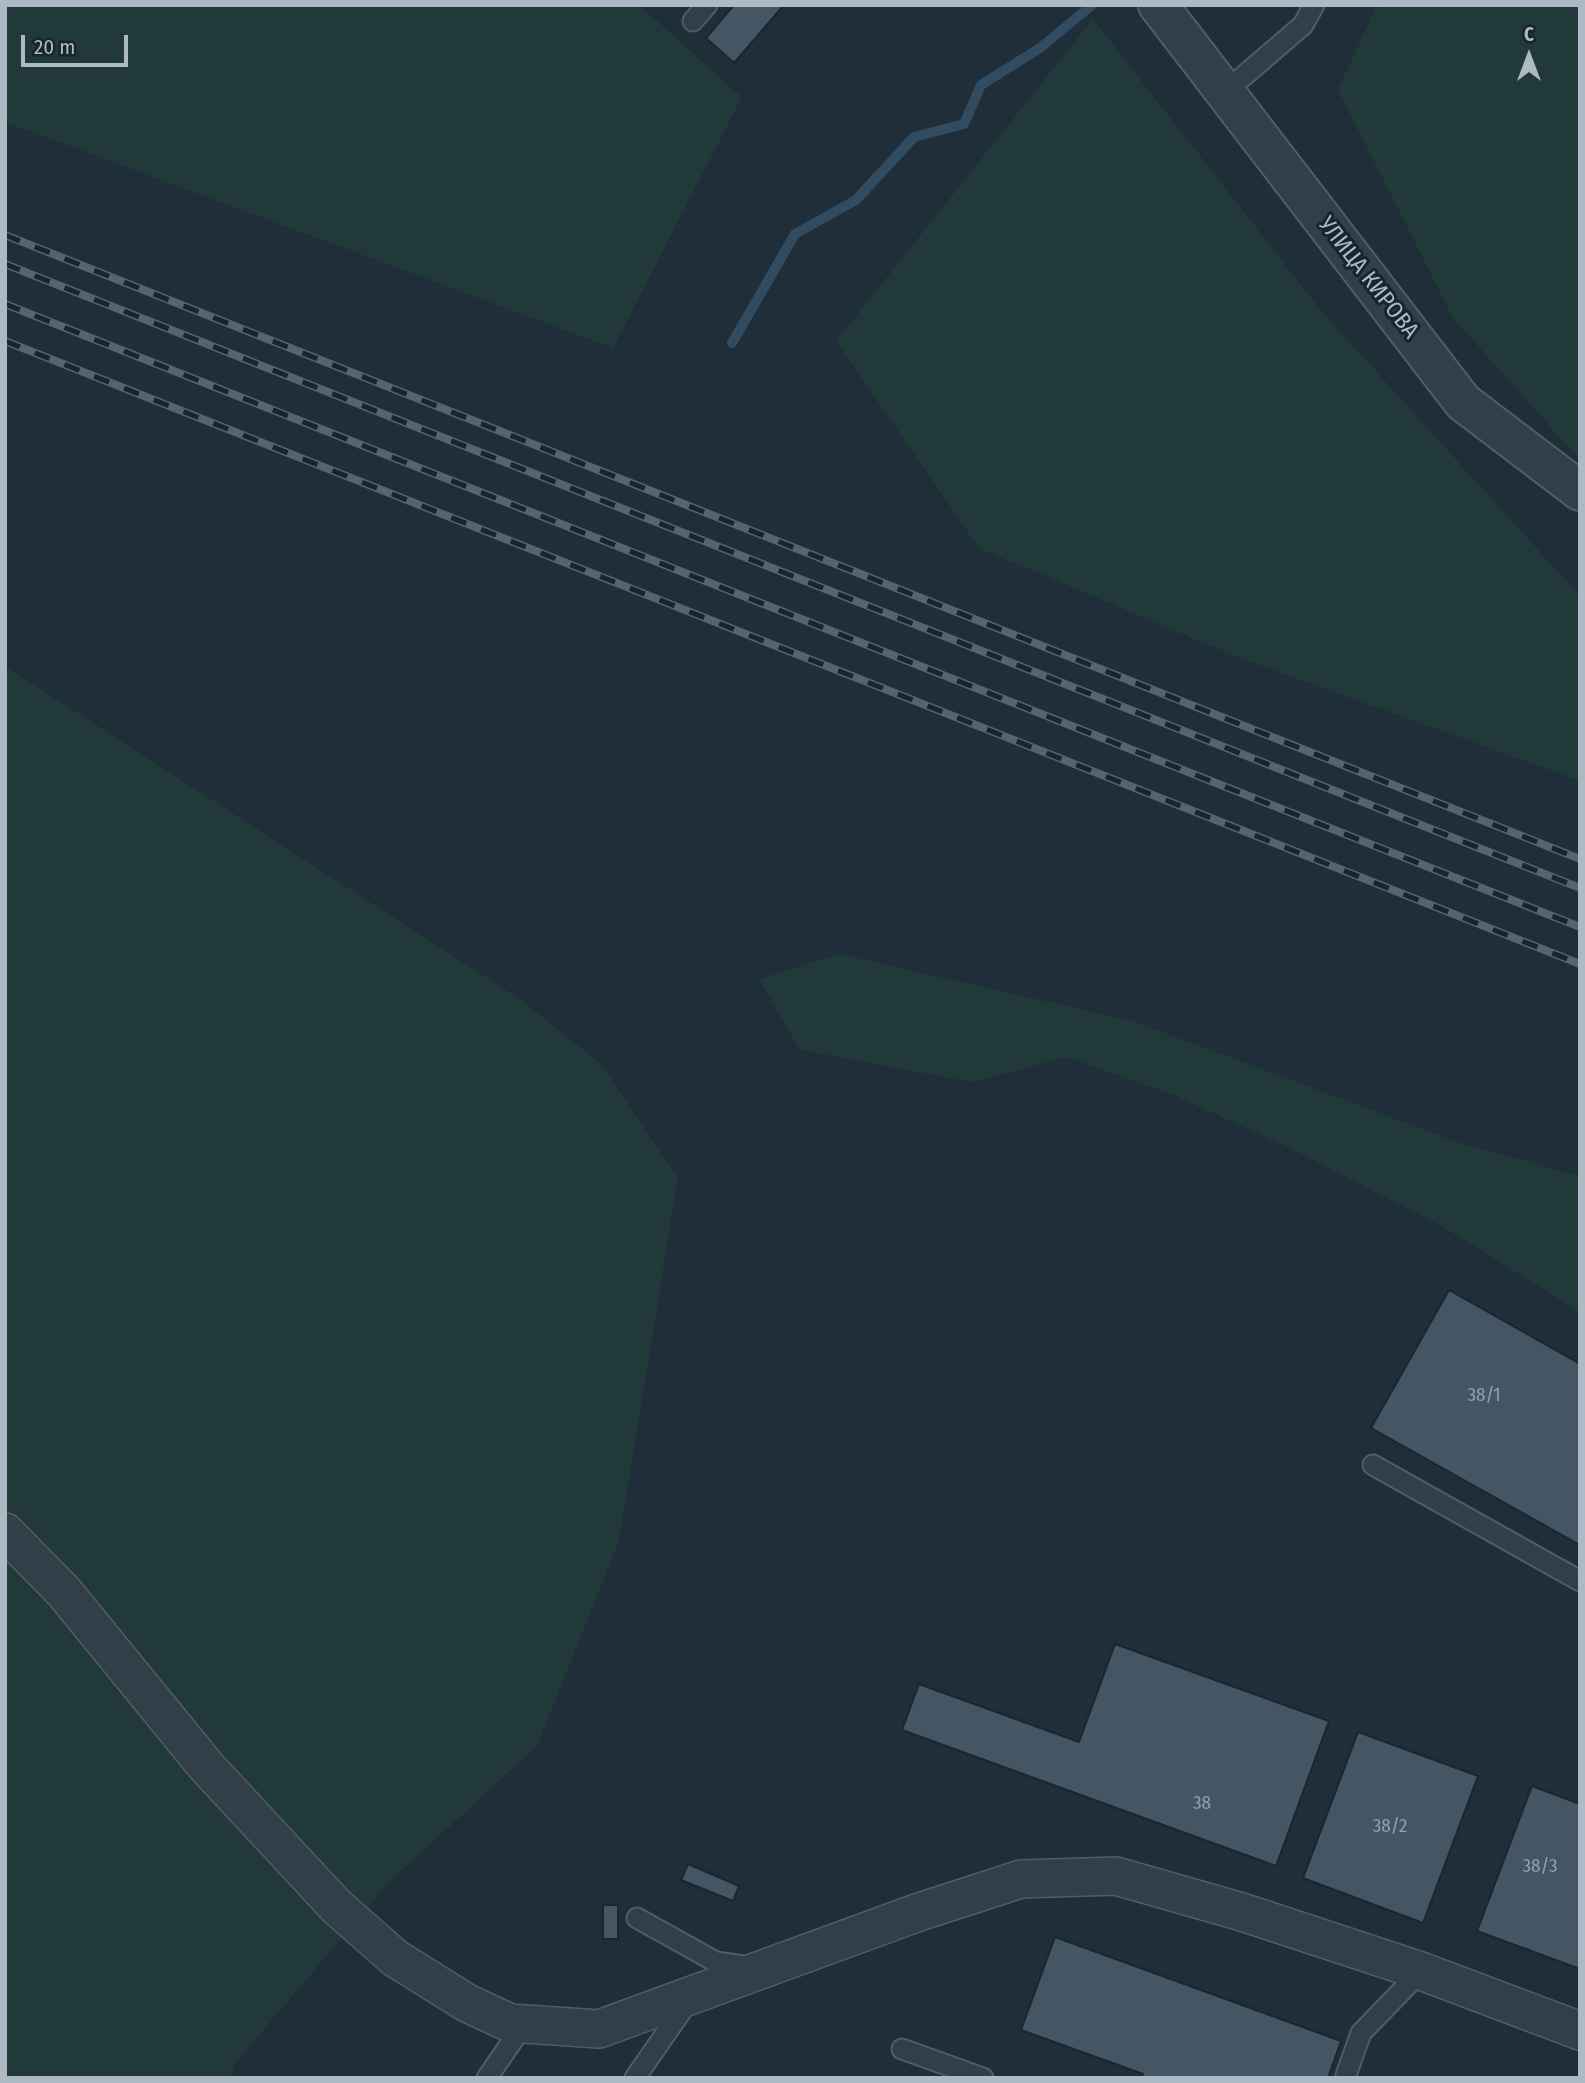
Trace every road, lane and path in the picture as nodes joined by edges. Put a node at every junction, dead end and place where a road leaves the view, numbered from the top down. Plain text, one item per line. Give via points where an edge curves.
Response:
1 (707, 5) edge
2 (1158, 5) edge
3 (1314, 5) edge
4 (693, 21) dead end
5 (1225, 92) junction
6 (1580, 491) edge
7 (1373, 1465) dead end
8 (5, 1532) edge
9 (1580, 1581) edge
10 (637, 1918) dead end
11 (762, 1969) junction
12 (1421, 1971) junction
13 (694, 1994) junction
14 (524, 2024) junction
15 (1580, 2031) edge
16 (902, 2049) dead end
17 (487, 2078) edge
18 (635, 2078) edge
19 (983, 2078) edge
20 (1345, 2078) edge

1 - 4 lane
2 - 5 street, УЛИЦА КИРОВА
3 - 5 lane via 1303,25
5 - 6 street, УЛИЦА КИРОВА via 1464,402
7 - 9 lane
8 - 14 street via 64,1592 206,1766 336,1906 395,1958 457,1996 510,2023
10 - 11 lane via 716,1962
11 - 12 street via 1021,1878 1116,1875
11 - 13 street
12 - 15 street
12 - 20 lane via 1361,2033
13 - 14 street via 599,2029
13 - 18 lane
14 - 17 lane
16 - 19 lane

